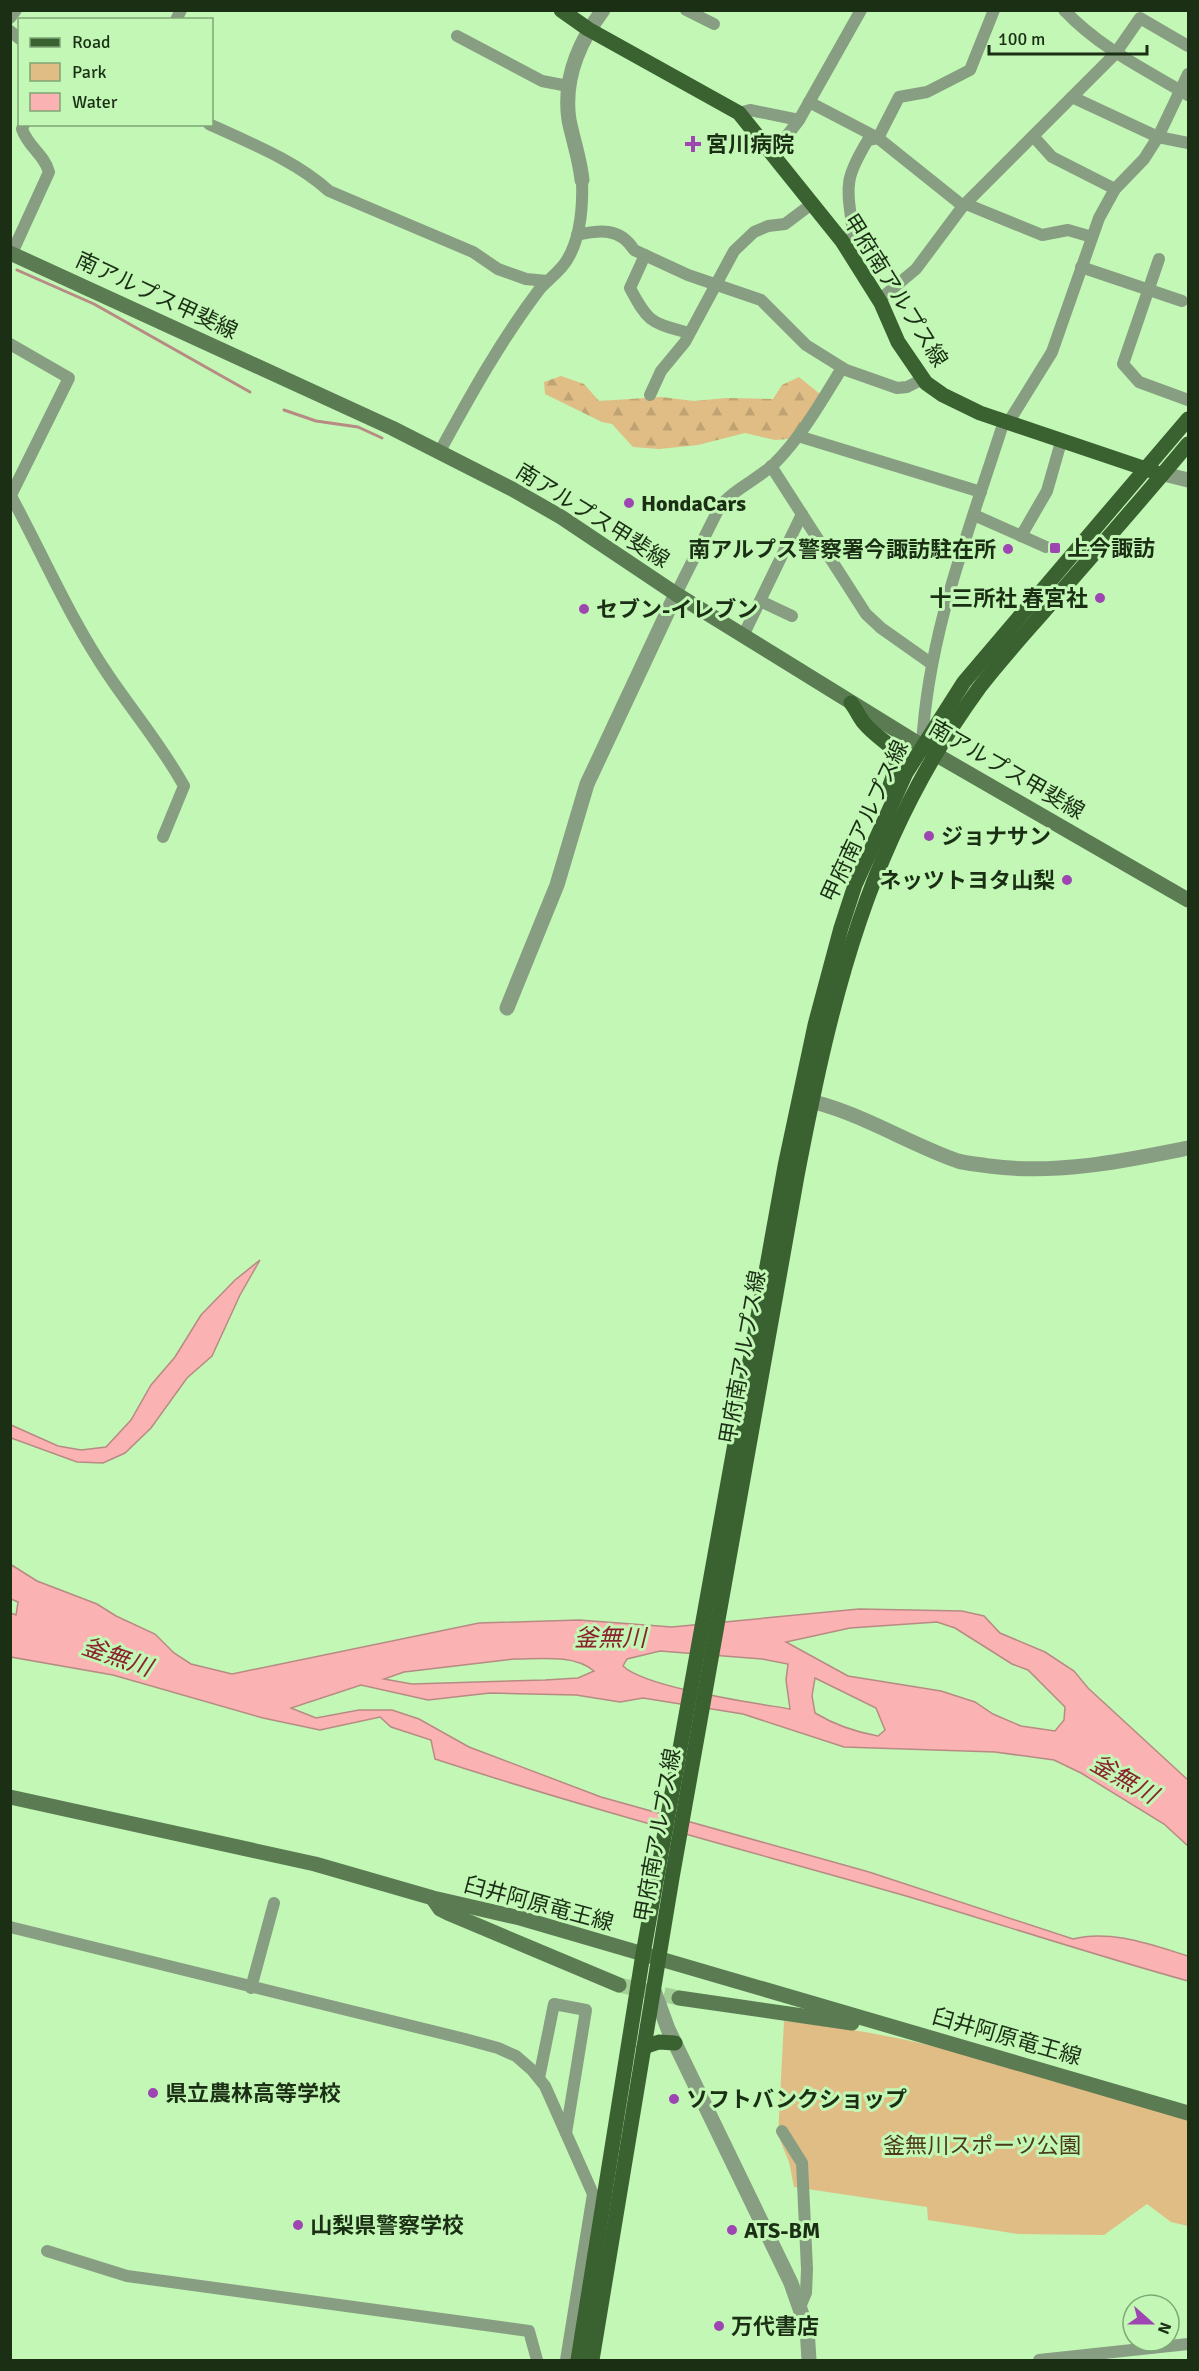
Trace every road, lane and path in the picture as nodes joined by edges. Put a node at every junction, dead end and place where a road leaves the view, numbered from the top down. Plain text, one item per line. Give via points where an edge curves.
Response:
1 (16, 10) edge
2 (561, 10) edge
3 (603, 10) edge
4 (686, 10) edge
5 (861, 10) edge
6 (994, 10) edge
7 (1064, 10) edge
8 (10, 18) edge
9 (714, 24) dead end
10 (588, 30) junction
11 (456, 36) dead end
12 (1188, 46) edge
13 (1115, 54) junction
14 (1188, 74) edge
15 (568, 86) junction
16 (1184, 92) edge
17 (1072, 97) junction
18 (809, 102) junction
19 (740, 113) junction
20 (800, 120) junction
21 (23, 126) edge
22 (213, 126) edge
23 (1033, 136) junction
24 (1158, 137) junction
25 (878, 138) junction
26 (1188, 143) edge
27 (773, 154) junction
28 (582, 180) joint
29 (1114, 189) junction
30 (813, 203) junction
31 (964, 205) junction
32 (577, 235) junction
33 (1092, 237) junction
34 (842, 241) junction
35 (11, 255) edge
36 (645, 255) junction
37 (1159, 259) dead end
38 (1082, 267) junction
39 (547, 281) junction
40 (717, 284) junction
41 (1148, 289) junction
42 (879, 300) junction
43 (1182, 301) dead end
44 (689, 333) junction
45 (10, 344) edge
46 (842, 368) junction
47 (923, 379) junction
48 (650, 395) dead end
49 (1188, 400) edge
50 (1188, 419) edge
51 (1006, 422) junction
52 (798, 436) junction
53 (1061, 442) junction
54 (1188, 444) edge
55 (440, 451) junction
56 (771, 466) junction
57 (1146, 470) junction
58 (1164, 474) junction
59 (1188, 480) edge
60 (981, 492) junction
61 (11, 494) edge
62 (802, 514) junction
63 (974, 515) junction
64 (1021, 536) junction
65 (1046, 547) dead end
66 (676, 594) junction
67 (760, 601) junction
68 (792, 616) dead end
69 (743, 636) junction
70 (932, 664) junction
71 (851, 703) junction
72 (922, 746) junction
73 (935, 754) junction
74 (163, 837) dead end
75 (861, 870) junction
76 (1188, 900) edge
77 (507, 1008) dead end
78 (805, 1100) junction
79 (1188, 1148) edge
80 (790, 1175) junction
81 (10, 1797) edge
82 (433, 1898) junction
83 (274, 1903) dead end
84 (10, 1927) edge
85 (660, 1950) junction
86 (642, 1954) junction
87 (619, 1985) tunnel mouth
88 (251, 1988) junction
89 (654, 1993) junction
90 (679, 1998) tunnel mouth
91 (888, 2025) junction
92 (675, 2043) junction
93 (644, 2048) junction
94 (538, 2078) junction
95 (1188, 2113) edge
96 (782, 2131) dead end
97 (566, 2134) junction
98 (47, 2251) dead end
99 (800, 2307) junction
100 (1188, 2344) edge
101 (537, 2361) edge
102 (566, 2361) edge
103 (578, 2361) edge
104 (592, 2361) edge
105 (809, 2361) edge
106 (1040, 2361) edge

1 - 8 street
2 - 10 main road, 甲府南アルプス線
3 - 10 street
4 - 9 street
5 - 18 street
6 - 25 street via 970,70 927,92 899,97
7 - 13 street
10 - 15 street
10 - 19 main road, 甲府南アルプス線
11 - 15 street via 542,81
12 - 13 street via 1140,18
13 - 16 street
13 - 17 street
14 - 16 street
15 - 28 street via 570,122
16 - 24 street
17 - 23 street
17 - 24 street
18 - 20 street
18 - 25 street
19 - 20 street via 750,110
19 - 27 main road, 甲府南アルプス線
20 - 27 street
21 - 35 street via 25,140 46,160 49,172
22 - 39 street via 316,179 329,191 473,252 498,269 526,279
23 - 29 street via 1052,157
23 - 31 street
24 - 26 street
24 - 29 street via 1144,159
25 - 31 street
25 - 34 street via 868,140 851,169 848,196 853,232
27 - 30 main road, 甲府南アルプス線
28 - 32 street via 583,203
29 - 33 street
30 - 34 main road, 甲府南アルプス線
30 - 40 street via 785,224 754,232 734,251
31 - 33 street via 1042,235 1068,230
31 - 42 street via 916,269
32 - 36 street via 603,229
32 - 39 street via 566,261
33 - 38 street
34 - 42 main road, 甲府南アルプス線
35 - 55 main road, 南アルプス甲斐線
36 - 40 street
36 - 44 street via 630,288 644,316
37 - 41 street
38 - 41 street
38 - 51 street via 1052,352
39 - 55 street via 498,351
40 - 44 street
40 - 46 street via 760,300 806,345
41 - 43 street
41 - 49 street via 1123,364 1139,382
42 - 47 main road, 甲府南アルプス線 via 898,342
44 - 48 street via 661,370
45 - 61 street via 69,378
46 - 47 street via 897,388
46 - 52 street
47 - 51 main road, 甲府南アルプス線 via 943,395
50 - 57 main road
51 - 53 main road, 甲府南アルプス線
51 - 60 street
52 - 56 street
52 - 60 street
53 - 57 main road, 甲府南アルプス線
53 - 64 street via 1047,491
54 - 58 main road
55 - 66 main road, 南アルプス甲斐線 via 561,517
56 - 62 street
56 - 66 street via 719,508
57 - 58 main road, 甲府南アルプス線
57 - 72 main road, 甲府南アルプス線 via 986,656
58 - 59 street
58 - 73 main road, 甲府南アルプス線 via 1011,649
60 - 63 street
61 - 74 street via 82,632 184,786
62 - 67 street
62 - 70 street via 866,614
63 - 64 street
63 - 70 street via 943,612
64 - 65 street
66 - 69 main road, 南アルプス甲斐線
66 - 77 street via 587,784 557,885
67 - 68 street
67 - 69 street
69 - 71 main road, 南アルプス甲斐線
70 - 72 street
71 - 72 main road, 南アルプス甲斐線
71 - 75 main road via 865,724 887,741 897,762 869,834
72 - 73 main road, 南アルプス甲斐線
72 - 75 main road, 甲府南アルプス線
73 - 76 main road, 南アルプス甲斐線
73 - 78 main road, 甲府南アルプス線 via 895,830 852,936
75 - 78 main road, 甲府南アルプス線 via 832,957
78 - 79 street via 847,1111 961,1162 1014,1169 1058,1170
78 - 80 main road, 甲府南アルプス線
80 - 85 main road, 甲府南アルプス線
80 - 86 main road, 甲府南アルプス線
81 - 82 main road, 臼井阿原竜王線 via 315,1864
82 - 86 main road, 臼井阿原竜王線 via 520,1918
82 - 87 main road via 447,1913
83 - 88 street
84 - 88 street
85 - 86 main road, 臼井阿原竜王線
85 - 89 main road, 甲府南アルプス線
85 - 91 main road, 臼井阿原竜王線
86 - 89 street
86 - 103 main road, 甲府南アルプス線
88 - 94 street via 498,2048 516,2056
89 - 92 street
89 - 93 main road, 甲府南アルプス線
90 - 91 main road
91 - 95 main road, 臼井阿原竜王線
92 - 93 main road via 659,2042
92 - 99 street
93 - 104 main road, 甲府南アルプス線
94 - 97 street
94 - 97 street via 554,2004 586,2010
96 - 99 street via 802,2163 807,2269 806,2293
97 - 102 street via 593,2194
98 - 101 street via 127,2276 529,2331
99 - 105 street via 807,2330
100 - 106 street

